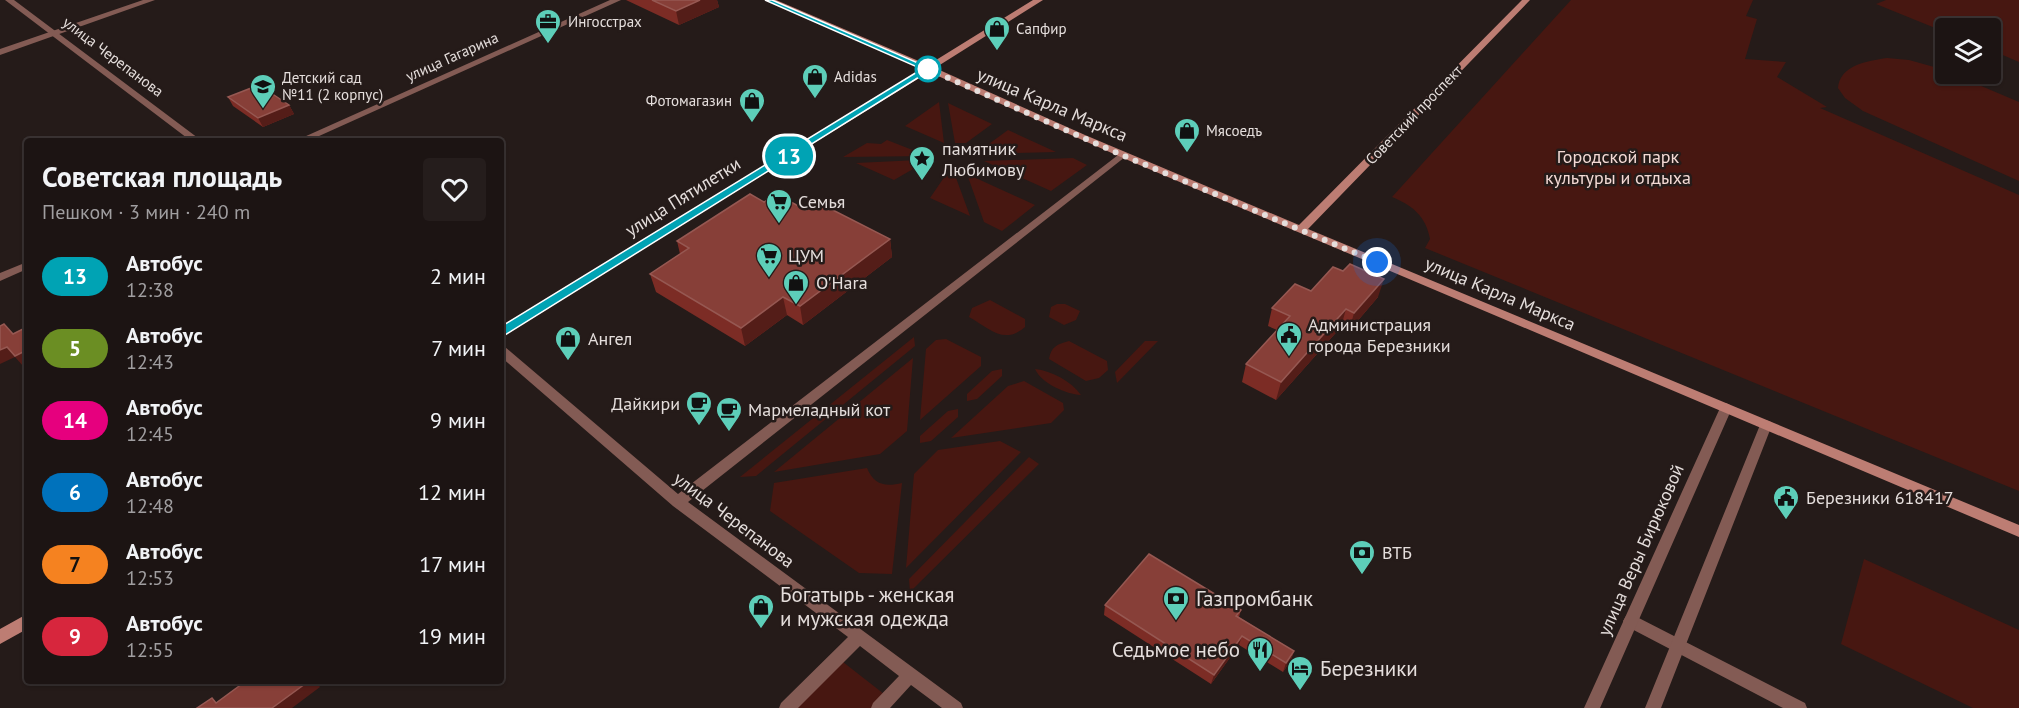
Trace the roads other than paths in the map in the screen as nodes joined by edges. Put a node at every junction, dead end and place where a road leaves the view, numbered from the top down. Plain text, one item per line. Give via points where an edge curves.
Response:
1 (9, 0) edge
2 (151, 0) edge
3 (617, 0) edge
4 (769, 0) edge
5 (1039, 0) edge
6 (1526, 0) edge
7 (53, 33) junction
8 (0, 52) edge
9 (928, 69) junction
10 (192, 138) edge
11 (307, 138) edge
12 (1122, 155) junction
13 (1301, 230) junction
14 (24, 267) edge
15 (0, 278) edge
16 (504, 330) edge
17 (504, 353) edge
18 (1726, 408) junction
19 (1766, 425) junction
20 (678, 502) junction
21 (2019, 531) edge
22 (1631, 621) junction
23 (24, 623) edge
24 (0, 637) edge
25 (859, 637) junction
26 (1678, 646) junction
27 (910, 675) junction
28 (787, 708) edge
29 (879, 708) edge
30 (954, 708) edge
31 (1592, 708) edge
32 (1653, 708) edge
33 (1798, 708) edge

1 - 7 street, улица Черепанова
2 - 7 street
3 - 11 street, улица Гагарина
4 - 9 main road, улица Карла Маркса
5 - 9 main road, улица Пятилетки
6 - 13 main road, Советский проспект
7 - 8 street
7 - 10 street, улица Черепанова
9 - 12 main road, улица Карла Маркса
9 - 16 main road, улица Пятилетки
12 - 13 main road, улица Карла Маркса
12 - 20 street
13 - 18 main road, улица Карла Маркса
14 - 15 street
17 - 20 street, улица Черепанова
18 - 19 main road, улица Карла Маркса
18 - 22 street, улица Веры Бирюковой
19 - 21 main road, улица Карла Маркса
19 - 26 street
20 - 25 street, улица Черепанова
22 - 26 street
22 - 31 street, улица Веры Бирюковой
23 - 24 main road
25 - 27 street, улица Черепанова
25 - 28 street
26 - 32 street
26 - 33 street
27 - 29 street
27 - 30 street, улица Черепанова

